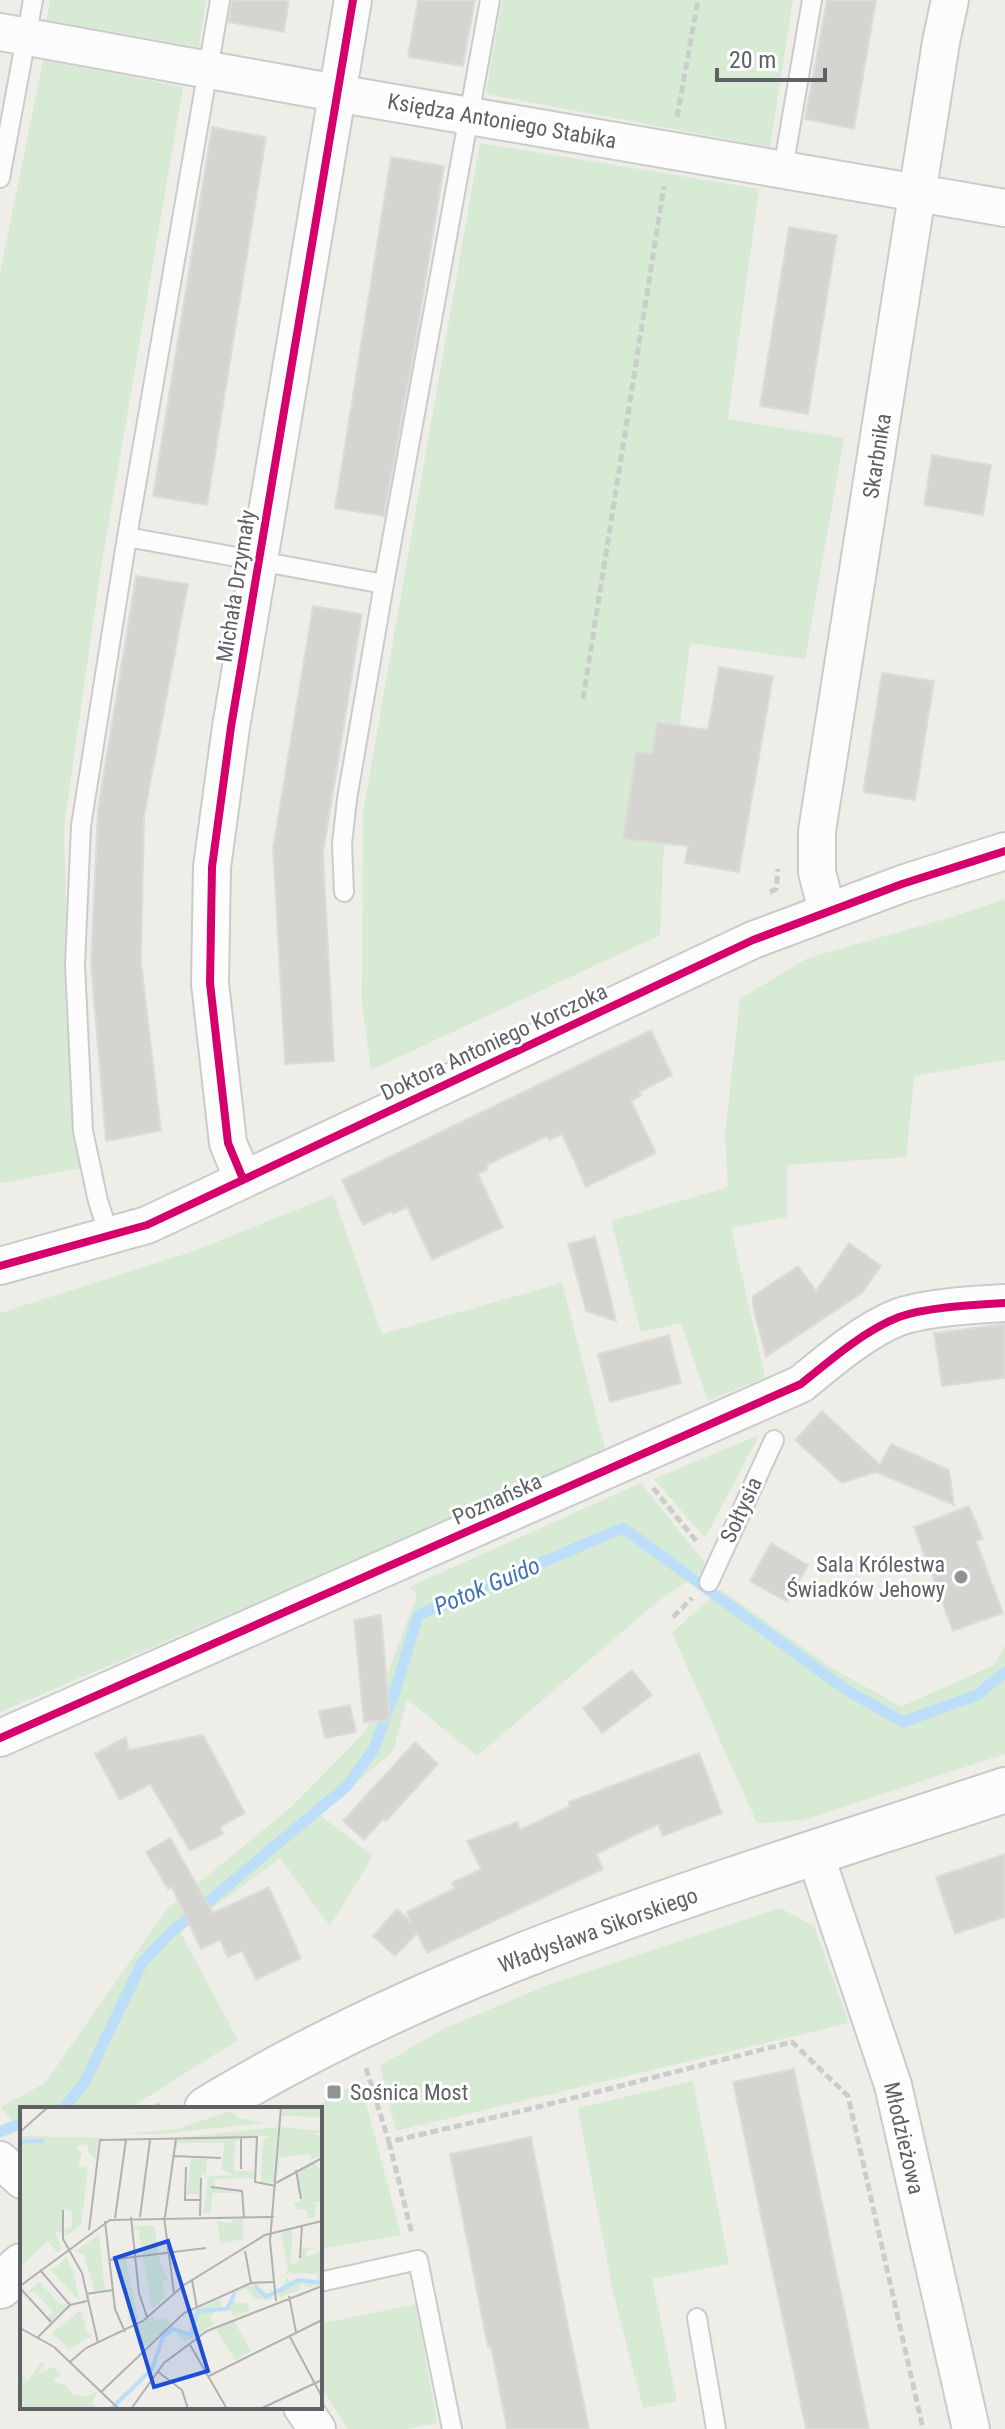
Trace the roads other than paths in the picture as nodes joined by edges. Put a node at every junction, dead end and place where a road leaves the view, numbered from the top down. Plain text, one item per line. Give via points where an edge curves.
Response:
1 (33, 0) edge
2 (220, 0) edge
3 (353, 0) edge
4 (490, 0) edge
5 (812, 0) edge
6 (950, 0) edge
7 (13, 34) edge
8 (208, 70) junction
9 (336, 93) junction
10 (470, 116) junction
11 (783, 169) junction
12 (0, 178) edge
13 (919, 192) junction
14 (1005, 208) edge
15 (127, 537) junction
16 (258, 562) junction
17 (384, 584) junction
18 (1005, 851) edge
19 (344, 892) dead end
20 (827, 911) junction
21 (243, 1179) junction
22 (109, 1235) junction
23 (0, 1266) edge
24 (1005, 1303) edge
25 (774, 1440) dead end
26 (712, 1573) road end
27 (0, 1738) edge
28 (1005, 1790) edge
29 (815, 1854) junction
30 (211, 2107) edge
31 (0, 2160) edge
32 (20, 2178) edge
33 (20, 2268) edge
34 (322, 2282) edge
35 (0, 2286) edge
36 (697, 2318) dead end
37 (303, 2409) edge
38 (317, 2429) edge
39 (452, 2429) edge
40 (716, 2429) edge
41 (971, 2429) edge

1 - 7 lane
2 - 8 lane
3 - 9 street, Michała Drzymały
4 - 10 lane
5 - 11 lane
6 - 13 street, Skarbnika
7 - 8 street, Księdza Antoniego Stabika
7 - 12 lane
8 - 9 street, Księdza Antoniego Stabika
8 - 15 lane
9 - 10 street, Księdza Antoniego Stabika
9 - 16 street, Michała Drzymały
10 - 11 street, Księdza Antoniego Stabika
10 - 17 lane
11 - 13 street, Księdza Antoniego Stabika
13 - 14 street, Księdza Antoniego Stabika
13 - 20 street, Skarbnika via 817,831 817,872
15 - 16 lane
15 - 22 lane via 81,826 75,965 83,1131
16 - 17 lane
16 - 21 street, Michała Drzymały via 212,867 210,983 228,1143
17 - 19 lane via 347,799
18 - 20 street, Doktora Antoniego Korczoka
20 - 21 street, Doktora Antoniego Korczoka via 753,940
21 - 22 street, Doktora Antoniego Korczoka via 147,1225
22 - 23 street, Doktora Antoniego Korczoka
24 - 27 street, Poznańska via 899,1317 850,1344 801,1384
25 - 26 lane, Sołtysia
28 - 29 street, Władysława Sikorskiego
29 - 30 street, Władysława Sikorskiego via 584,1932 403,2005
29 - 41 street, Młodzieżowa via 893,2085
31 - 32 street
33 - 35 street
34 - 39 lane via 418,2260
36 - 40 lane
37 - 38 street

